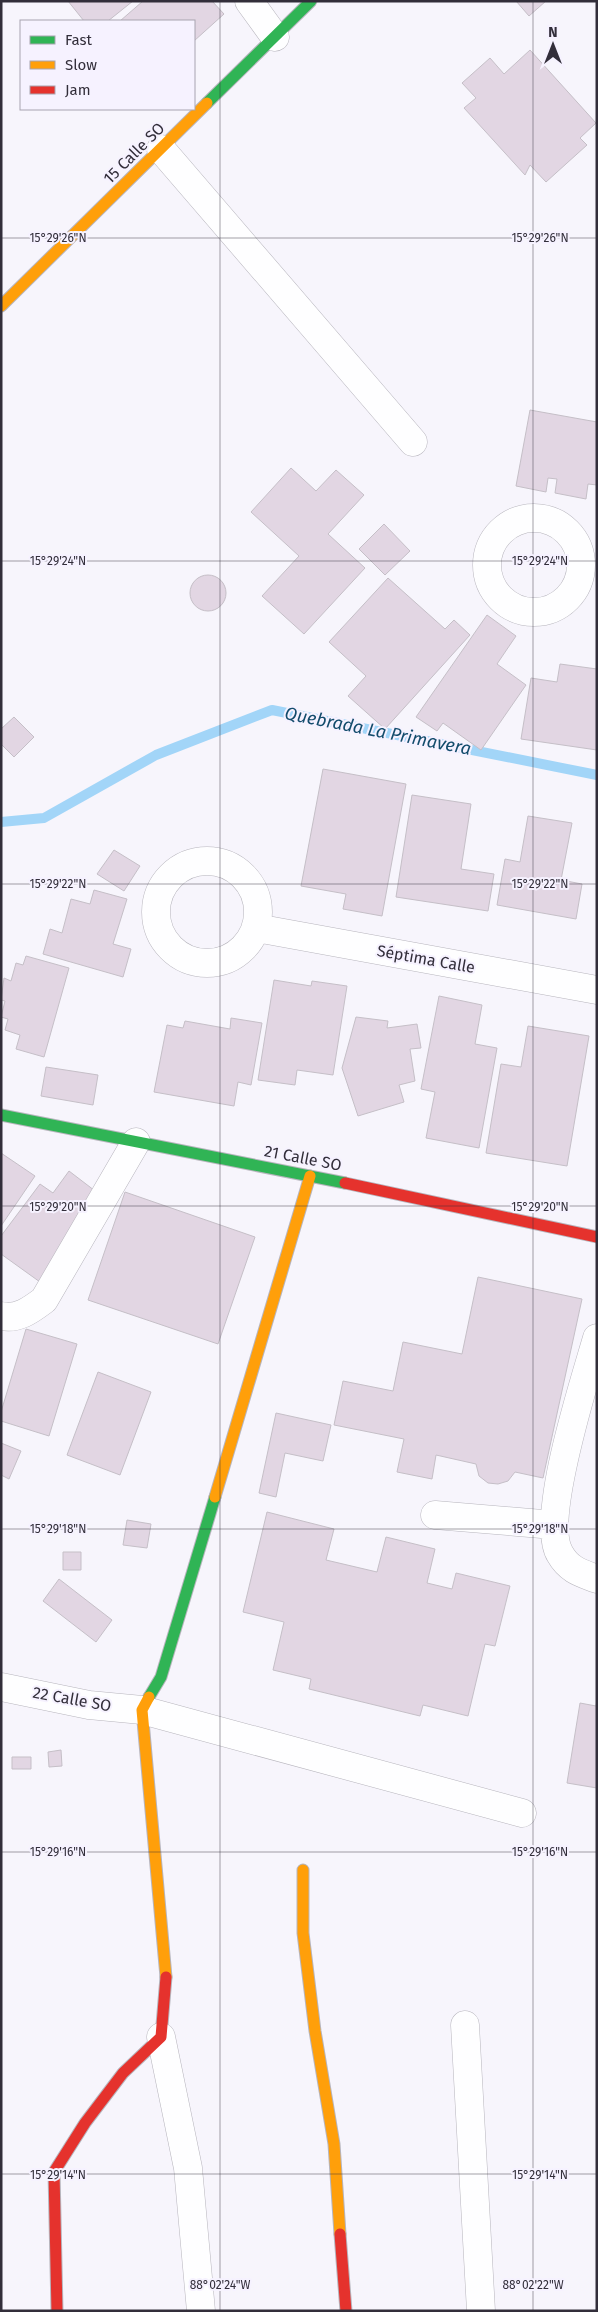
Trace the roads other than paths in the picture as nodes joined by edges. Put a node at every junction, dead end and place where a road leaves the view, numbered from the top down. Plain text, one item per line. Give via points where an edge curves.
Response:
1 (249, 1) edge
2 (312, 1) edge
3 (275, 37) junction
4 (162, 149) junction
5 (5, 296) edge
6 (413, 442) dead end
7 (256, 928) dead end
8 (597, 990) edge
9 (1, 1115) edge
10 (136, 1142) junction
11 (310, 1176) junction
12 (597, 1237) edge
13 (1, 1316) edge
14 (597, 1338) edge
15 (435, 1515) dead end
16 (554, 1525) junction
17 (597, 1579) edge
18 (1, 1686) edge
19 (142, 1710) junction
20 (522, 1813) dead end
21 (303, 1870) dead end
22 (465, 2025) dead end
23 (162, 2037) junction
24 (57, 2311) edge
25 (201, 2311) edge
26 (346, 2311) edge
27 (481, 2311) edge

1 - 3 street
2 - 3 street, 15 Calle SO
3 - 4 street, 15 Calle SO
4 - 5 street, 15 Calle SO
4 - 6 street
7 - 8 street, Séptima Calle
9 - 10 street, 21 Calle SO
10 - 11 street, 21 Calle SO
10 - 13 street via 44,1300 27,1312 8,1318
11 - 12 street, 21 Calle SO
11 - 19 street via 162,1677
14 - 16 street via 560,1474
15 - 16 street
16 - 17 street via 559,1553 572,1570
18 - 19 street, 22 Calle SO via 89,1705
19 - 20 street, 22 Calle SO
19 - 23 street via 166,1972
21 - 26 street via 303,1934 334,2144
22 - 27 street
23 - 24 street via 123,2073 85,2123 54,2172
23 - 25 street via 188,2168

